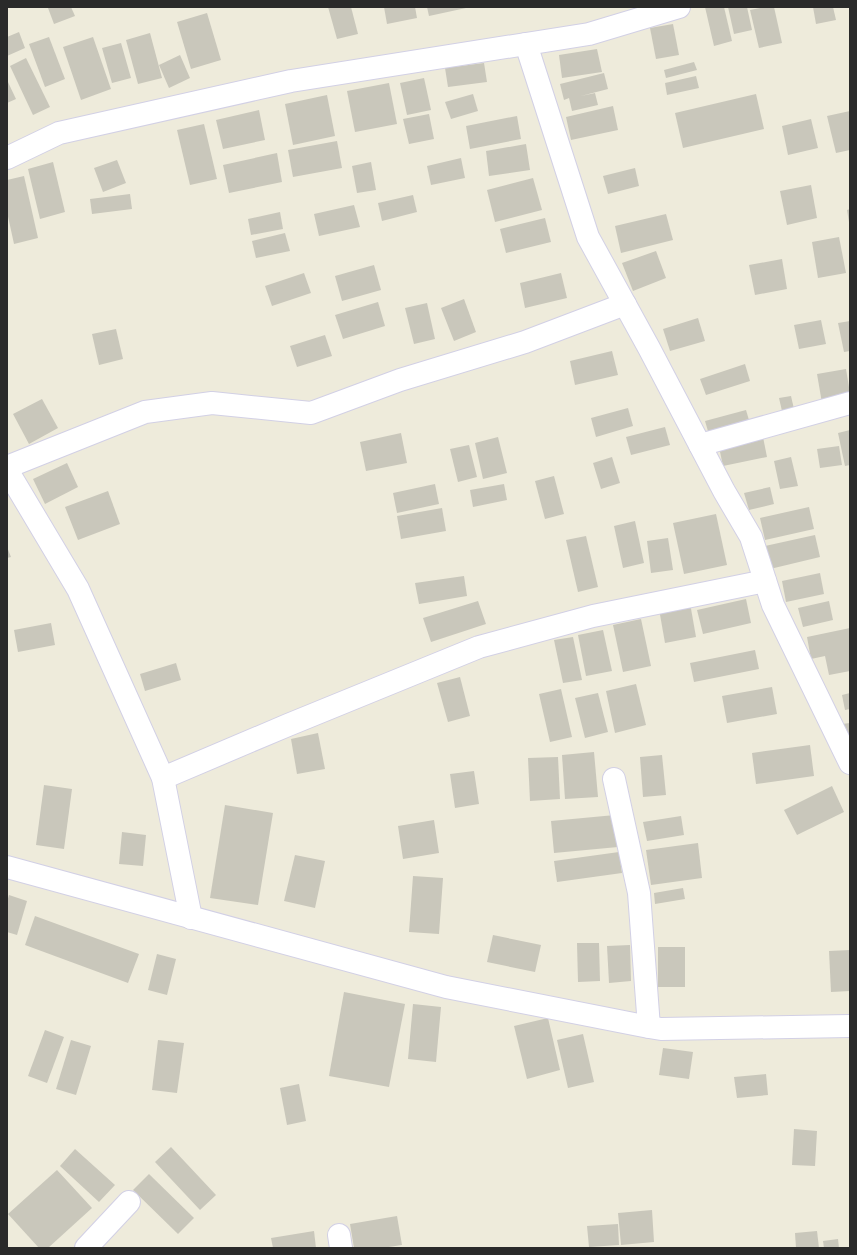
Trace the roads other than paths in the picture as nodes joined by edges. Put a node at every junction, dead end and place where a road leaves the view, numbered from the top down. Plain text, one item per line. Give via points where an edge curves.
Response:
1 (679, 7) edge
2 (526, 44) junction
3 (7, 158) edge
4 (625, 304) junction
5 (850, 403) edge
6 (700, 445) junction
7 (7, 468) edge
8 (765, 581) junction
9 (850, 763) edge
10 (163, 778) junction
11 (614, 779) dead end
12 (7, 867) edge
13 (191, 918) junction
14 (850, 1026) edge
15 (649, 1027) junction
16 (129, 1202) dead end
17 (86, 1248) edge

1 - 2 street via 589,34
2 - 3 street via 291,81 59,133
2 - 4 street via 588,237
4 - 6 street
4 - 7 street via 525,342 400,380 311,413 212,403 146,412
5 - 6 street
6 - 8 street via 751,537
7 - 10 street via 78,589
8 - 9 street via 773,605
8 - 10 street via 593,616 479,647
10 - 13 street
11 - 15 street via 639,893
12 - 13 street
13 - 15 street via 446,987
14 - 15 street via 661,1029
16 - 17 street

